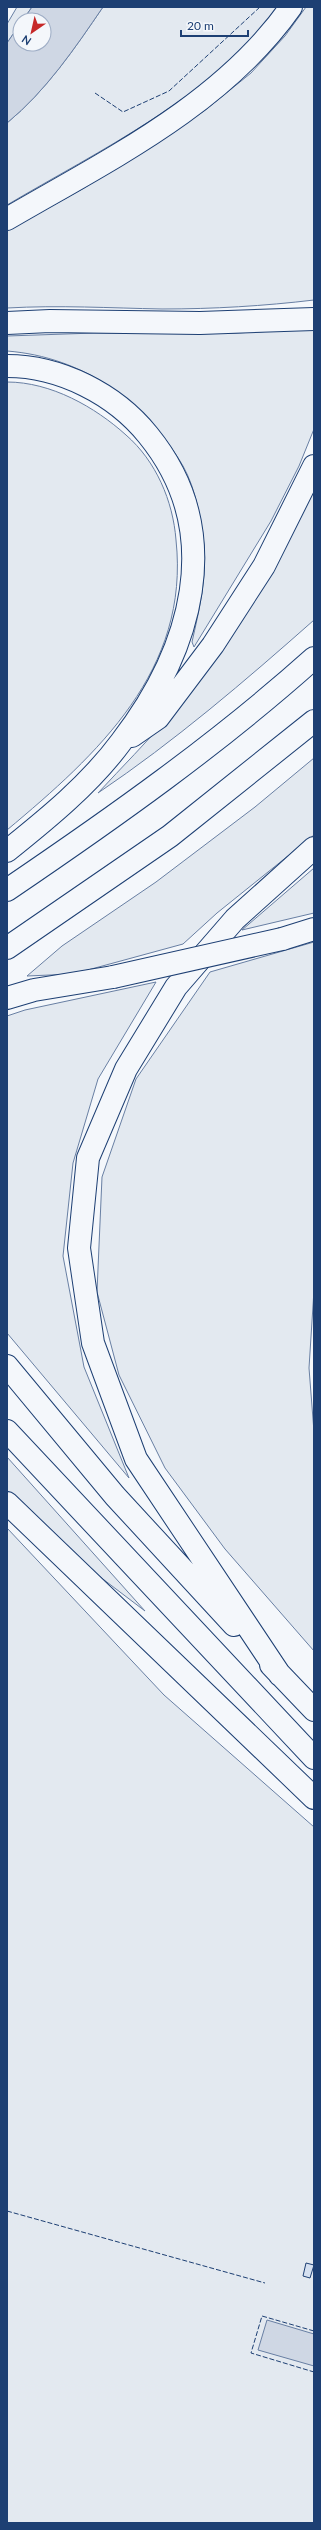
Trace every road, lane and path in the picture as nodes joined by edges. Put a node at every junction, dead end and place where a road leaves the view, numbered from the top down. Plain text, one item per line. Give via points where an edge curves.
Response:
1 (292, 7) edge
2 (7, 220) edge
3 (314, 319) edge
4 (7, 323) edge
5 (7, 366) edge
6 (314, 466) edge
7 (314, 658) edge
8 (314, 721) edge
9 (121, 743) junction
10 (314, 848) edge
11 (7, 851) edge
12 (7, 890) edge
13 (314, 929) edge
14 (7, 948) edge
15 (7, 998) edge
16 (7, 1366) edge
17 (7, 1431) edge
18 (7, 1503) edge
19 (280, 1675) junction
20 (314, 1710) edge
21 (314, 1758) edge
22 (314, 1798) edge

1 - 2 highway via 252,55 219,85 175,118
3 - 4 highway via 200,323
5 - 9 highway via 62,377 88,386 115,402 140,425 161,451 175,475 184,498 194,551 190,599 184,626 170,664 153,696
6 - 9 highway via 264,566 213,645 158,718
7 - 12 highway via 277,692 136,801
8 - 14 highway via 170,836
9 - 11 highway via 91,777
10 - 19 highway via 235,919 176,986 126,1069 88,1158 79,1248 93,1344 136,1459
13 - 15 highway, bridge via 282,939 113,977 34,990
16 - 19 highway via 115,1496
17 - 21 highway
18 - 22 highway
19 - 20 highway

